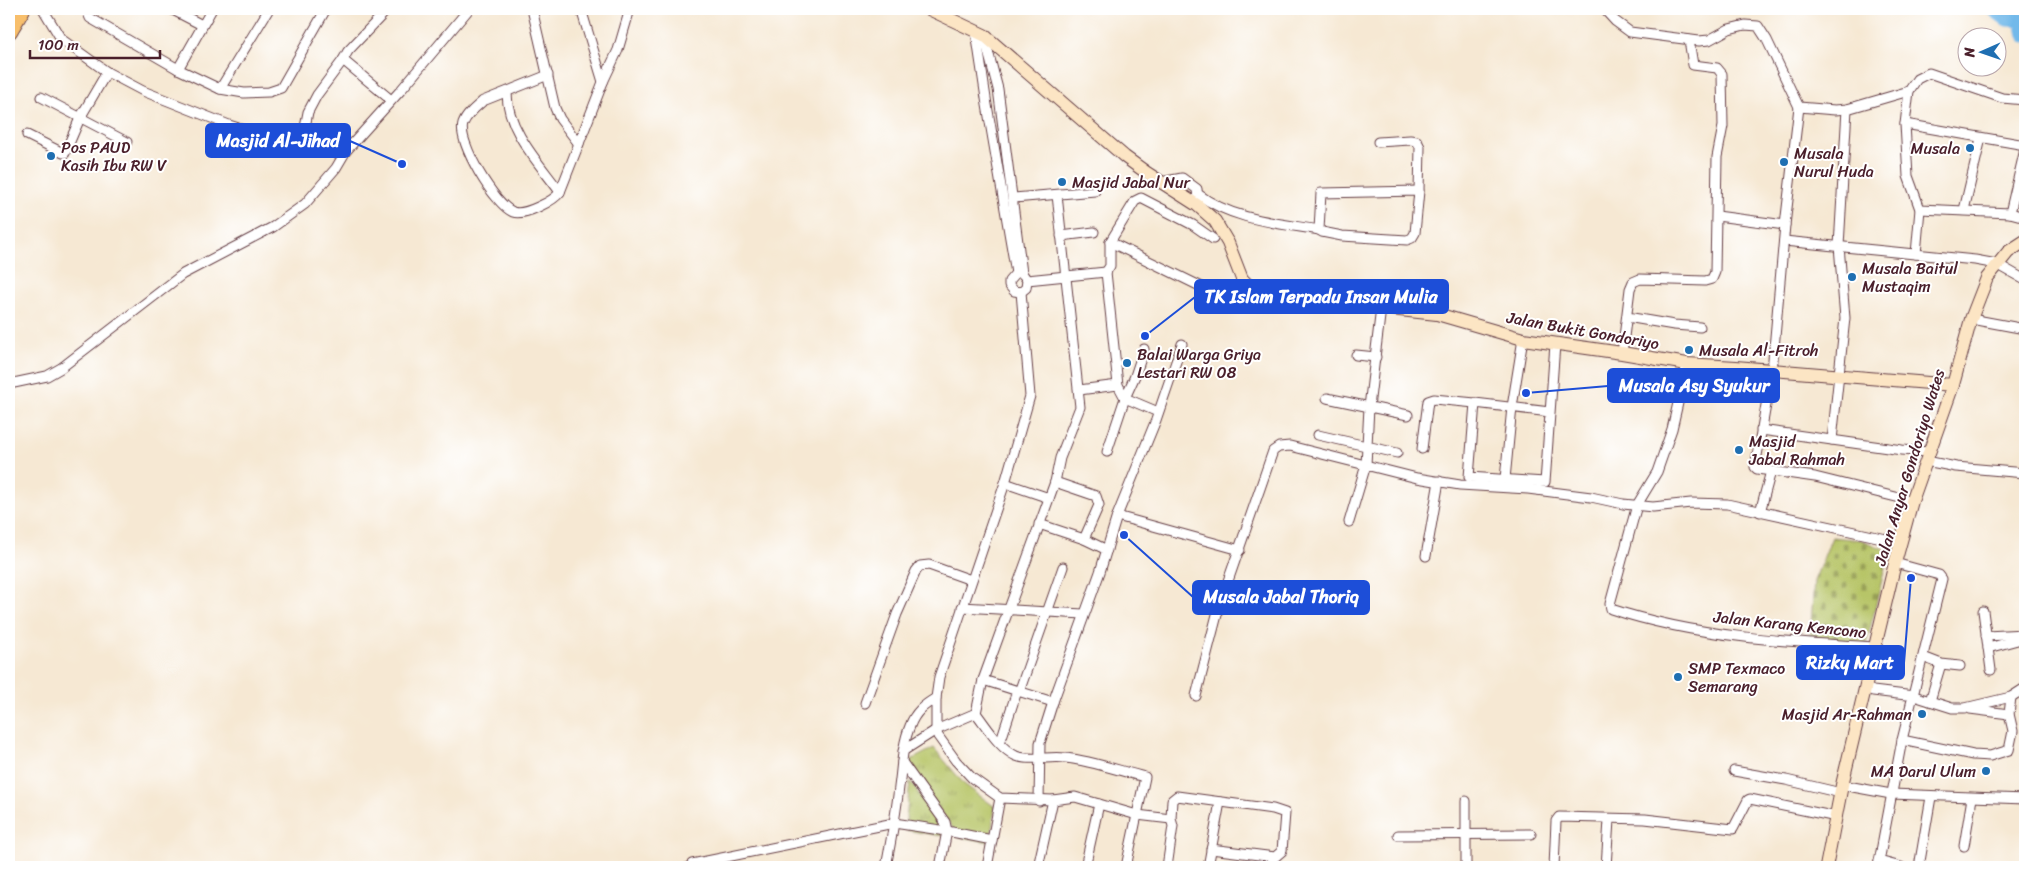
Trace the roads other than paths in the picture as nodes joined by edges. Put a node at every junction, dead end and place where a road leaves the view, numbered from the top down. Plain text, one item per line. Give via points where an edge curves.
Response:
1 (22, 9) edge
2 (43, 9) edge
3 (171, 9) edge
4 (212, 9) edge
5 (268, 9) edge
6 (326, 9) edge
7 (388, 9) edge
8 (469, 9) edge
9 (532, 9) edge
10 (581, 9) edge
11 (630, 9) edge
12 (929, 9) edge
13 (1604, 9) edge
14 (91, 14) edge
15 (202, 25) junction
16 (9, 31) edge
17 (980, 33) junction
18 (1689, 40) junction
19 (343, 60) junction
20 (178, 69) junction
21 (106, 72) junction
22 (548, 76) junction
23 (603, 82) junction
24 (220, 89) junction
25 (1909, 91) junction
26 (507, 92) junction
27 (41, 98) dead end
28 (391, 100) junction
29 (2025, 100) edge
30 (1799, 107) junction
31 (1847, 109) junction
32 (80, 118) junction
33 (1905, 124) junction
34 (27, 135) dead end
35 (1981, 138) junction
36 (126, 142) dead end
37 (1378, 142) dead end
38 (579, 144) junction
39 (2025, 146) edge
40 (301, 148) junction
41 (2025, 150) edge
42 (346, 151) junction
43 (1419, 191) junction
44 (560, 192) junction
45 (1095, 192) dead end
46 (1057, 195) junction
47 (1014, 198) junction
48 (1198, 200) junction
49 (1920, 209) junction
50 (1964, 210) junction
51 (2010, 213) junction
52 (1717, 216) junction
53 (2025, 216) edge
54 (1785, 226) junction
55 (1319, 230) junction
56 (1094, 232) dead end
57 (1062, 236) junction
58 (1214, 239) dead end
59 (1784, 241) junction
60 (2025, 241) edge
61 (1110, 242) junction
62 (1839, 246) junction
63 (1916, 254) junction
64 (1997, 264) junction
65 (1106, 272) junction
66 (1022, 275) junction
67 (1067, 277) junction
68 (2025, 280) edge
69 (1020, 292) junction
70 (1212, 292) dead end
71 (1381, 308) junction
72 (1627, 317) junction
73 (1971, 319) junction
74 (1700, 327) dead end
75 (2025, 329) edge
76 (1522, 339) junction
77 (1182, 344) dead end
78 (1555, 344) junction
79 (1144, 349) dead end
80 (1622, 353) junction
81 (1356, 355) dead end
82 (1376, 357) junction
83 (1686, 364) junction
84 (1772, 371) junction
85 (1840, 376) junction
86 (9, 384) edge
87 (1118, 385) junction
88 (1953, 385) junction
89 (1079, 390) junction
90 (1125, 398) junction
91 (1328, 398) dead end
92 (1475, 403) junction
93 (1369, 406) junction
94 (1512, 407) junction
95 (1158, 412) junction
96 (1550, 412) junction
97 (1408, 415) dead end
98 (1762, 430) junction
99 (1318, 436) dead end
100 (1832, 440) junction
101 (1366, 446) junction
102 (1422, 449) dead end
103 (1106, 452) dead end
104 (1398, 454) dead end
105 (1927, 457) junction
106 (1366, 465) junction
107 (1770, 471) junction
108 (2025, 473) edge
109 (1505, 479) junction
110 (1055, 482) junction
111 (1439, 482) junction
112 (1005, 483) junction
113 (1049, 498) junction
114 (1912, 501) junction
115 (1637, 505) junction
116 (1760, 512) junction
117 (1117, 516) junction
118 (1349, 522) dead end
119 (1039, 524) junction
120 (1084, 539) junction
121 (1900, 542) junction
122 (1107, 550) junction
123 (1240, 550) junction
124 (1426, 556) dead end
125 (1895, 563) junction
126 (1063, 567) dead end
127 (971, 580) junction
128 (962, 607) junction
129 (1008, 609) junction
130 (1983, 611) dead end
131 (1047, 614) junction
132 (1084, 614) junction
133 (2025, 634) edge
134 (1986, 636) junction
135 (2025, 638) edge
136 (1876, 647) junction
137 (1988, 648) junction
138 (1923, 658) junction
139 (1941, 664) junction
140 (1960, 666) dead end
141 (1991, 670) dead end
142 (982, 680) junction
143 (1866, 688) junction
144 (2025, 688) edge
145 (1018, 692) junction
146 (1196, 696) dead end
147 (1914, 696) junction
148 (2011, 697) junction
149 (936, 698) junction
150 (1930, 701) junction
151 (1053, 702) junction
152 (865, 703) dead end
153 (1965, 708) junction
154 (976, 713) junction
155 (2009, 714) junction
156 (936, 730) junction
157 (1902, 740) junction
158 (1000, 742) junction
159 (903, 751) junction
160 (1039, 756) junction
161 (902, 762) junction
162 (1734, 771) dead end
163 (1842, 789) junction
164 (1891, 794) junction
165 (1931, 797) junction
166 (1000, 798) junction
167 (1972, 798) junction
168 (2025, 799) edge
169 (1039, 800) junction
170 (1053, 800) junction
171 (1466, 801) dead end
172 (1220, 802) junction
173 (1099, 804) junction
174 (1137, 815) junction
175 (1836, 817) junction
176 (1171, 819) junction
177 (1609, 820) junction
178 (894, 823) junction
179 (947, 831) junction
180 (1531, 834) dead end
181 (1398, 836) dead end
182 (1466, 836) junction
183 (992, 840) junction
184 (1964, 846) dead end
185 (1210, 849) junction
186 (1878, 864) edge
187 (689, 867) edge
188 (886, 867) edge
189 (940, 867) edge
190 (987, 867) edge
191 (1038, 867) edge
192 (1085, 867) edge
193 (1126, 867) edge
194 (1167, 867) edge
195 (1208, 867) edge
196 (1466, 867) edge
197 (1554, 867) edge
198 (1606, 867) edge
199 (1826, 867) edge
200 (1901, 867) edge
201 (1919, 867) edge

1 - 16 highway
2 - 21 street via 61,39
3 - 15 street
4 - 15 street
5 - 24 street
6 - 24 street via 278,90 244,93
7 - 19 street
8 - 28 street
9 - 22 street
10 - 23 street
11 - 23 street via 618,50
12 - 17 street, Jalan Bukit Gondoriyo
13 - 18 street via 1630,32
14 - 20 street
15 - 20 street
17 - 47 street via 998,89
17 - 48 street, Jalan Bukit Gondoriyo via 1147,173
17 - 66 street via 988,115
18 - 30 street via 1709,40 1729,29 1758,26
18 - 52 street via 1693,65 1717,68 1722,74 1723,126 1717,157
19 - 28 street
19 - 40 street via 308,112
20 - 24 street
21 - 32 street
21 - 40 street via 143,91 229,125
22 - 26 street
22 - 38 street via 560,119
23 - 38 street
25 - 29 street via 1917,79 1929,73 2002,98
25 - 31 street
25 - 33 street
26 - 44 street via 515,125
26 - 44 street via 483,101 463,125 470,154 485,183 504,206 518,213 546,204
27 - 32 street
28 - 42 street
30 - 31 street
30 - 54 street
31 - 62 street
32 - 34 street via 64,153
32 - 36 street
33 - 35 street
33 - 49 street via 1908,176
35 - 39 street
35 - 50 street
37 - 43 street via 1416,141 1420,147
38 - 44 street
40 - 42 street
41 - 51 street
42 - 86 street via 305,204 273,227 183,274 61,368 47,376
43 - 55 street via 1321,193
43 - 55 street via 1415,233 1407,240 1342,236
45 - 46 street
46 - 47 street
46 - 57 street
47 - 66 street
48 - 55 street via 1236,214
48 - 71 street, Jalan Bukit Gondoriyo via 1222,232 1242,279 1248,285 1257,290
49 - 50 street
49 - 63 street
50 - 51 street
51 - 53 street
52 - 54 street
52 - 72 street via 1712,279 1640,279 1633,282
54 - 59 street
56 - 57 street
57 - 67 street
58 - 61 street via 1141,198 1135,201
59 - 62 street
59 - 84 street
60 - 64 street, Jalan Anyar Gondoriyo Wates
61 - 65 street via 1110,266
61 - 70 street
62 - 63 street
62 - 85 street via 1845,318
63 - 64 street
64 - 68 street
64 - 73 street, Jalan Anyar Gondoriyo Wates
65 - 67 street
65 - 87 street
66 - 67 street
66 - 69 street via 1026,288
66 - 69 street via 1011,277 1009,285
67 - 89 street
69 - 112 street via 1030,396
71 - 76 street, Jalan Bukit Gondoriyo via 1437,314
71 - 82 street
72 - 74 street
72 - 80 street
73 - 75 street
73 - 88 street, Jalan Anyar Gondoriyo Wates
76 - 78 street, Jalan Bukit Gondoriyo
76 - 94 street
77 - 95 street
78 - 80 street, Jalan Bukit Gondoriyo
78 - 96 street
79 - 90 street
80 - 83 street, Jalan Bukit Gondoriyo
81 - 82 street
82 - 93 street
83 - 84 street, Jalan Bukit Gondoriyo
83 - 115 street via 1672,428 1660,463
84 - 85 street, Jalan Bukit Gondoriyo
84 - 98 street
85 - 88 street, Jalan Bukit Gondoriyo
85 - 100 street
87 - 89 street
87 - 90 street
88 - 105 street, Jalan Anyar Gondoriyo Wates
89 - 110 street via 1080,407 1060,458
90 - 95 street
90 - 103 street
91 - 93 street
92 - 94 street
92 - 102 street via 1434,398 1428,401
92 - 109 street via 1469,477
93 - 97 street
93 - 101 street
94 - 96 street
94 - 109 street
95 - 117 street
96 - 109 street via 1545,482
98 - 100 street
98 - 107 street via 1755,467
99 - 101 street
100 - 105 street
101 - 104 street
101 - 106 street
105 - 108 street via 1956,467
105 - 114 street, Jalan Anyar Gondoriyo Wates
106 - 111 street
106 - 118 street
106 - 123 street via 1290,446 1273,451
107 - 114 street via 1815,477
107 - 116 street
110 - 113 street
110 - 120 street via 1096,496 1099,500 1100,505
111 - 115 street via 1528,488
111 - 124 street
112 - 113 street
112 - 127 street
113 - 119 street
114 - 121 street, Jalan Anyar Gondoriyo Wates
115 - 116 street via 1727,504
115 - 136 street, Jalan Karang Kencono via 1611,609 1729,636
116 - 121 street
117 - 122 street
117 - 123 street
119 - 120 street
119 - 129 street
120 - 122 street
121 - 125 street, Jalan Anyar Gondoriyo Wates
122 - 132 street
123 - 146 street via 1219,607
125 - 136 street, Jalan Anyar Gondoriyo Wates
125 - 138 street via 1939,575 1942,579
126 - 131 street
127 - 128 street
127 - 152 street via 929,565 920,566 897,614
128 - 129 street
128 - 149 street via 939,677
129 - 131 street
129 - 142 street
130 - 134 street
131 - 132 street
131 - 145 street
132 - 151 street
133 - 134 street
134 - 137 street
135 - 137 street
136 - 143 street, Jalan Anyar Gondoriyo Wates
137 - 141 street
138 - 139 street
138 - 147 street
139 - 140 street
139 - 150 street
142 - 145 street
142 - 154 street
143 - 147 street
143 - 163 street, Jalan Anyar Gondoriyo Wates
144 - 148 street
145 - 151 street
145 - 158 street
147 - 150 street
147 - 157 street
148 - 153 street
148 - 155 street
149 - 156 street
149 - 159 street via 916,713
150 - 153 street via 1952,708
151 - 160 street
153 - 155 street
154 - 156 street
154 - 158 street
155 - 157 street via 2013,730 2009,750 1990,756 1973,756
156 - 159 street
156 - 166 street via 961,767
157 - 164 street
158 - 160 street via 1024,759
159 - 161 street
160 - 169 street
160 - 174 street via 1066,758 1145,777
161 - 178 street
161 - 179 street via 945,822
162 - 163 street
163 - 164 street
163 - 175 street, Jalan Anyar Gondoriyo Wates
164 - 165 street
164 - 186 street
165 - 167 street
165 - 201 street
166 - 169 street
166 - 183 street
167 - 168 street
167 - 184 street
169 - 170 street
170 - 173 street via 1076,797
170 - 191 street
171 - 182 street
172 - 176 street via 1177,796 1172,800
172 - 185 street
172 - 185 street via 1283,811 1286,821 1282,851 1275,857
173 - 174 street
173 - 192 street
174 - 176 street
174 - 193 street
175 - 177 street via 1750,799 1733,829 1644,819
175 - 199 street, Jalan Anyar Gondoriyo Wates
176 - 194 street via 1173,826
177 - 197 street via 1559,817
177 - 198 street
178 - 179 street
178 - 187 street
178 - 188 street
179 - 183 street
179 - 189 street
180 - 182 street
181 - 182 street
182 - 196 street
183 - 190 street
185 - 195 street
186 - 200 street

